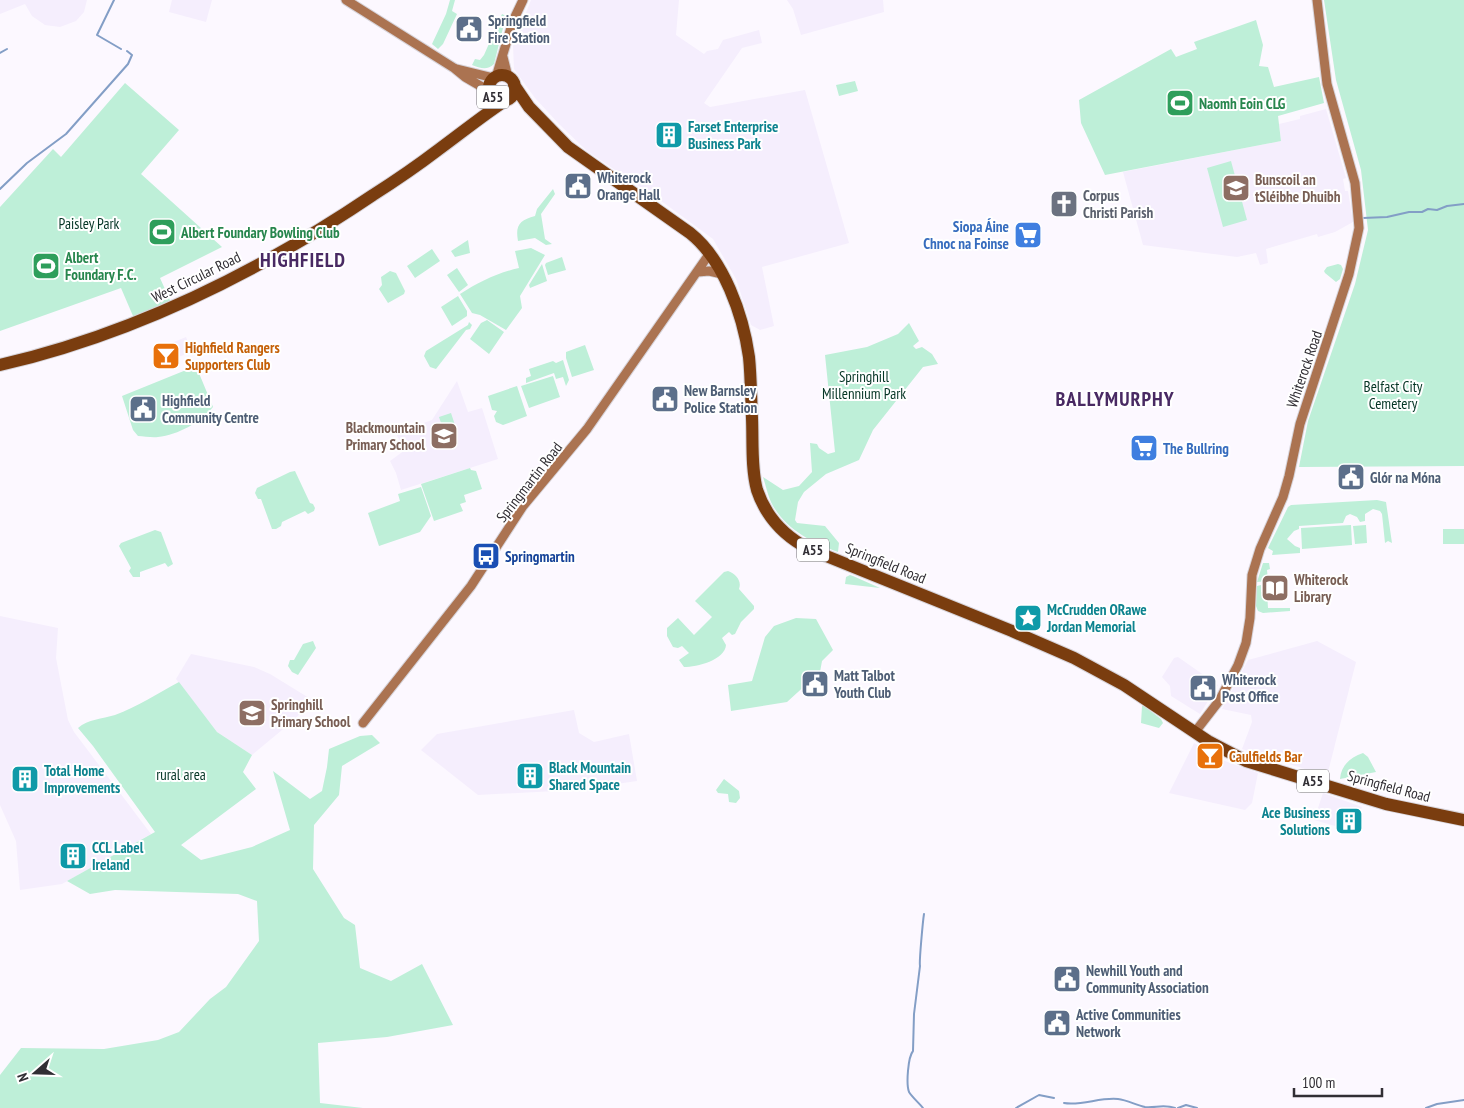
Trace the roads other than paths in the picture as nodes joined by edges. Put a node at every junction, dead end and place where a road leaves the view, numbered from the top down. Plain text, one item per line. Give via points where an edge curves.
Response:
1 (346, 0) edge
2 (523, 0) edge
3 (1317, 0) edge
4 (454, 68) junction
5 (503, 79) junction
6 (490, 93) junction
7 (507, 100) junction
8 (529, 107) junction
9 (487, 112) junction
10 (710, 253) junction
11 (698, 272) junction
12 (722, 274) junction
13 (0, 365) edge
14 (363, 723) dead end
15 (1195, 732) junction
16 (1464, 820) edge

1 - 4 street
2 - 5 street via 503,57
3 - 15 street, Whiterock Road via 1328,89 1355,183 1359,228 1350,274 1300,424 1290,476 1257,558 1251,584 1246,644 1219,701
4 - 5 street
4 - 6 street
5 - 6 highway, A55 via 490,84
5 - 7 highway, A55 via 514,93
5 - 8 highway, Springfield Road / A55
6 - 7 highway, A55 via 497,100
6 - 9 highway, A55
7 - 8 highway, Springfield Road / A55
7 - 9 highway, West Circular Road / A55
8 - 10 highway, Springfield Road / A55 via 574,152 690,233
9 - 13 highway, West Circular Road / A55 via 364,201 222,283 124,327
10 - 11 street, Springmartin Road
10 - 12 highway, Springfield Road / A55
11 - 12 street
11 - 14 street, Springmartin Road via 587,429 523,506 471,586
12 - 15 highway, Springfield Road / A55 via 740,320 749,357 756,486 763,505 779,528 809,549 1074,658 1124,685
15 - 16 highway, Springfield Road / A55 via 1246,761 1386,804

